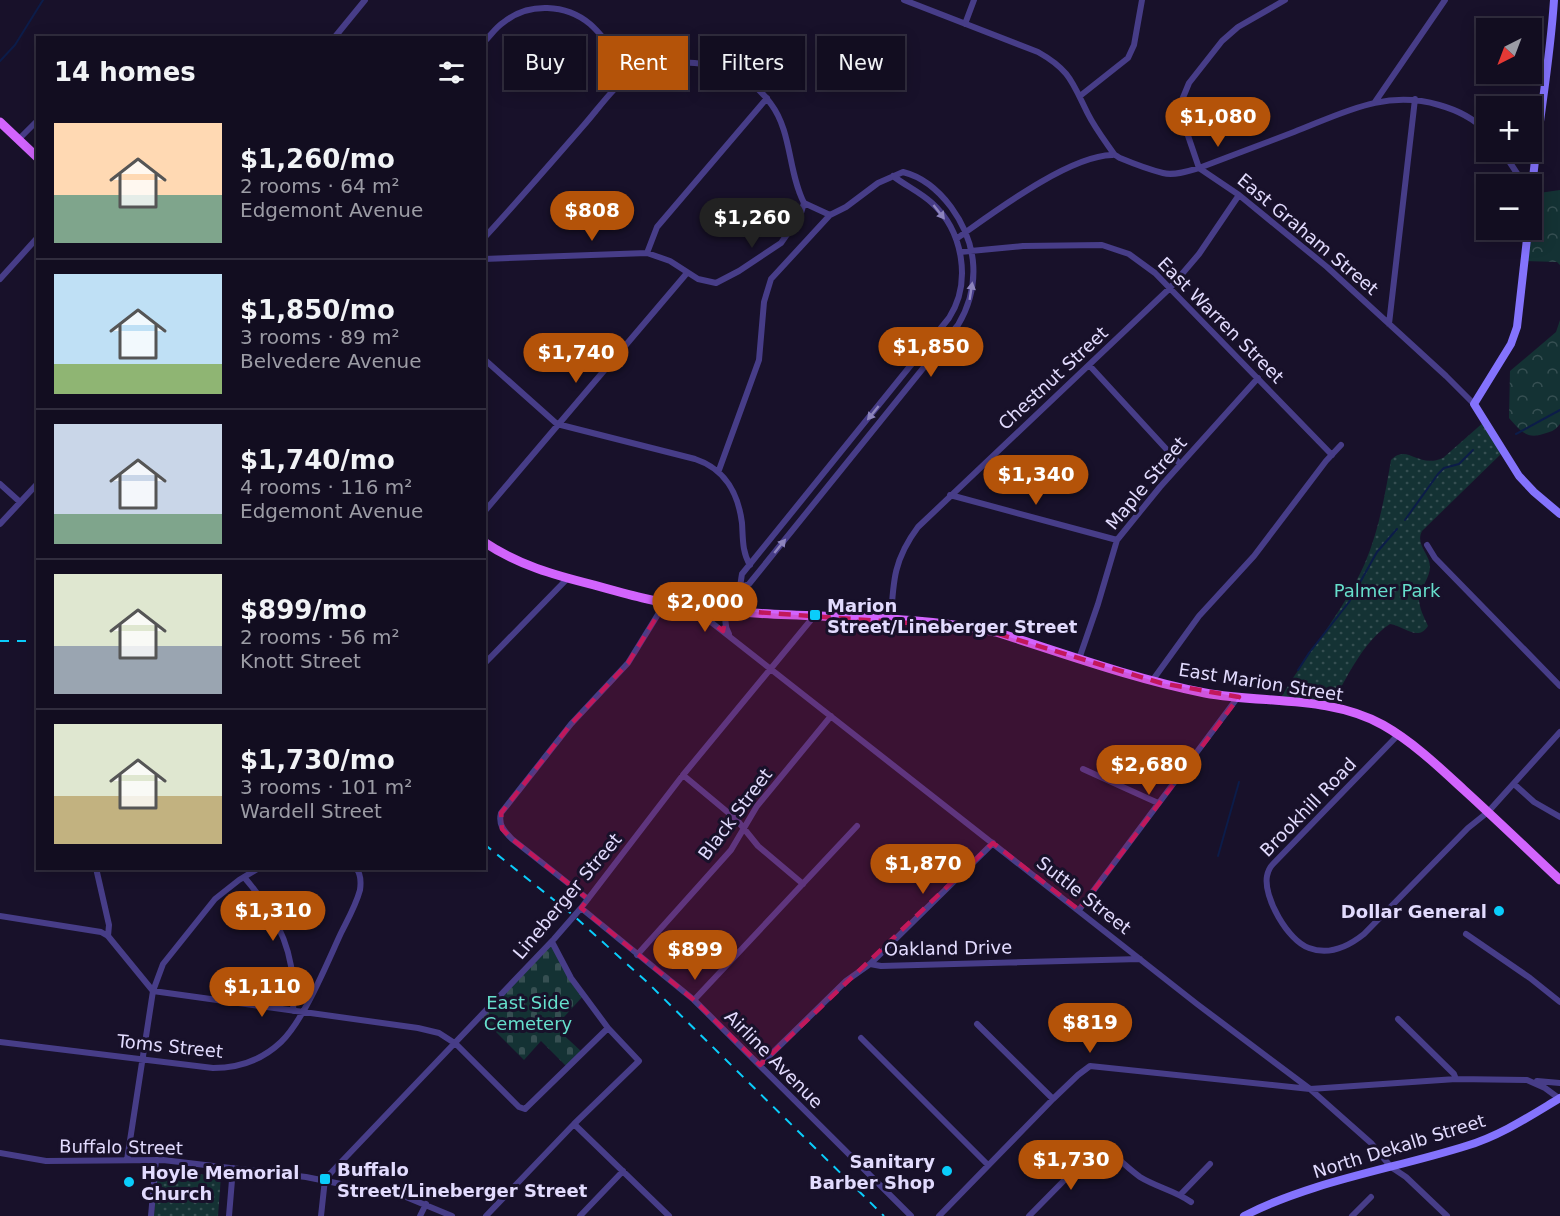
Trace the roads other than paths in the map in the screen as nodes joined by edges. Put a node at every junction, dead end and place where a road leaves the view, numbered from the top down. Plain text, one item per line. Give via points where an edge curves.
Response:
1 (365, 0) edge
2 (904, 0) edge
3 (974, 0) edge
4 (1142, 0) edge
5 (1285, 0) edge
6 (1445, 0) edge
7 (1554, 0) edge
8 (965, 24) junction
9 (336, 36) edge
10 (601, 36) edge
11 (486, 40) edge
12 (688, 62) edge
13 (616, 90) edge
14 (1080, 96) junction
15 (766, 98) junction
16 (1415, 99) junction
17 (1375, 102) junction
18 (0, 122) edge
19 (36, 122) edge
20 (1476, 123) edge
21 (18, 140) junction
22 (1114, 154) junction
23 (36, 156) edge
24 (1199, 168) junction
25 (1533, 174) edge
26 (893, 176) junction
27 (1239, 195) junction
28 (804, 203) junction
29 (830, 215) junction
30 (967, 231) junction
31 (486, 236) edge
32 (36, 239) edge
33 (956, 239) junction
34 (1527, 240) edge
35 (972, 251) junction
36 (960, 252) junction
37 (647, 253) junction
38 (486, 259) edge
39 (687, 273) junction
40 (0, 279) edge
41 (1170, 288) junction
42 (1389, 324) junction
43 (918, 357) junction
44 (486, 360) edge
45 (927, 364) junction
46 (1089, 365) junction
47 (1258, 378) junction
48 (1474, 404) junction
49 (558, 424) junction
50 (1341, 445) dead end
51 (1332, 454) junction
52 (832, 463) junction
53 (1180, 464) junction
54 (718, 470) junction
55 (841, 470) junction
56 (0, 484) edge
57 (36, 485) edge
58 (950, 495) junction
59 (20, 502) junction
60 (486, 510) edge
61 (1560, 514) edge
62 (0, 524) edge
63 (1117, 540) junction
64 (486, 543) edge
65 (1427, 545) dead end
66 (750, 565) junction
67 (567, 578) junction
68 (740, 587) junction
69 (665, 603) junction
70 (693, 607) junction
71 (727, 610) junction
72 (815, 615) junction
73 (891, 620) junction
74 (733, 639) junction
75 (1079, 659) junction
76 (486, 662) edge
77 (771, 668) junction
78 (1152, 681) junction
79 (1560, 686) edge
80 (1239, 697) junction
81 (831, 716) junction
82 (1560, 732) edge
83 (1398, 735) junction
84 (1083, 769) dead end
85 (683, 775) junction
86 (1514, 784) junction
87 (1158, 803) junction
88 (1488, 812) junction
89 (1560, 817) edge
90 (857, 826) dead end
91 (744, 829) junction
92 (993, 843) junction
93 (96, 870) edge
94 (256, 870) edge
95 (358, 870) edge
96 (244, 877) junction
97 (1560, 880) edge
98 (803, 884) junction
99 (588, 899) junction
100 (581, 908) junction
101 (1079, 910) junction
102 (0, 916) edge
103 (1466, 934) dead end
104 (108, 936) junction
105 (552, 942) junction
106 (637, 955) junction
107 (1140, 958) junction
108 (870, 964) junction
109 (153, 991) junction
110 (693, 1000) junction
111 (1560, 1002) edge
112 (293, 1011) junction
113 (302, 1012) junction
114 (1398, 1018) dead end
115 (977, 1024) dead end
116 (608, 1028) junction
117 (861, 1038) dead end
118 (0, 1042) edge
119 (456, 1044) junction
120 (143, 1059) junction
121 (760, 1065) junction
122 (1456, 1079) junction
123 (1527, 1080) junction
124 (1560, 1083) edge
125 (1310, 1089) junction
126 (1053, 1099) junction
127 (1560, 1099) edge
128 (574, 1124) junction
129 (0, 1153) edge
130 (127, 1160) junction
131 (156, 1160) junction
132 (988, 1164) junction
133 (1210, 1164) dead end
134 (1391, 1167) junction
135 (233, 1168) junction
136 (623, 1171) junction
137 (325, 1179) junction
138 (1181, 1194) junction
139 (1371, 1197) dead end
140 (1191, 1202) dead end
141 (426, 1204) junction
142 (151, 1216) edge
143 (229, 1216) edge
144 (321, 1216) edge
145 (420, 1216) edge
146 (452, 1216) edge
147 (486, 1216) edge
148 (580, 1216) edge
149 (669, 1216) edge
150 (911, 1216) edge
151 (939, 1216) edge
152 (1029, 1216) edge
153 (1244, 1216) edge
154 (1352, 1216) edge
155 (1447, 1216) edge

1 - 9 street
2 - 8 street
3 - 8 street
4 - 14 street via 1128,58
5 - 24 street via 1222,40 1188,83 1182,100 1182,118
6 - 17 street
7 - 25 street
8 - 14 street via 1050,59 1066,71
10 - 11 street via 579,17 561,9 541,8 521,12
12 - 15 street via 726,69
13 - 31 street
14 - 22 street
15 - 28 street via 782,126
15 - 37 street via 657,227
16 - 17 street
16 - 20 street via 1464,114
16 - 42 street
17 - 24 street
18 - 21 main road
19 - 21 street
21 - 23 main road
22 - 24 street via 1163,173
22 - 30 street via 1065,170
24 - 27 street, East Graham Street
26 - 29 street
26 - 30 street via 900,172 910,174 930,185 946,200
26 -> 33 street via 933,204
27 - 41 street, Chestnut Street
27 - 42 street, East Graham Street via 1328,267
28 - 29 street
28 - 39 street via 782,243 739,271 716,283
29 - 54 street via 777,270 768,285 759,360
30 - 33 street
30 - 35 street
32 - 40 street
33 - 36 street
34 - 48 street via 1517,327 1511,344
35 - 36 street, East Warren Street
35 - 41 street, East Warren Street via 1102,245 1141,261
45 -> 35 street via 967,310 973,284
36 - 43 street via 961,286 954,310
37 - 38 street
37 - 39 street via 670,261
39 - 49 street
41 - 46 street, Chestnut Street
41 - 47 street, East Warren Street
42 - 48 street, East Graham Street
43 - 45 street
43 -> 52 street
44 - 49 street
45 - 55 street
46 - 53 street
46 - 58 street, Chestnut Street
47 - 51 street, East Warren Street
47 - 53 street, Maple Street
48 - 61 street via 1519,476
49 - 54 street via 694,459
49 - 60 street
50 - 51 street
51 - 78 street via 1254,556 1199,616
52 - 55 street
52 - 66 street
53 - 63 street, Maple Street
54 - 66 street via 739,511 743,548
68 -> 55 street via 749,584
56 - 59 street
57 - 59 street
58 - 63 street
58 - 73 street, Chestnut Street via 918,527 902,551
59 - 62 street
63 - 75 street, Maple Street
64 - 67 main road, East Marion Street via 522,564
65 - 79 street via 1435,558
66 - 68 street via 741,576
67 - 69 main road, East Marion Street
67 - 76 street
68 - 71 street
69 - 70 main road, East Marion Street
69 - 99 street via 628,663 583,710 502,810 499,819 504,832
70 - 71 main road, East Marion Street
70 - 74 street, Suttle Street
71 - 72 main road, East Marion Street
71 - 74 street via 726,627
72 - 73 main road, East Marion Street
72 - 77 street, Lineberger Street
73 - 75 main road, East Marion Street via 978,628
74 - 77 street, Suttle Street
75 - 78 main road, East Marion Street
77 - 81 street, Suttle Street
77 - 85 street, Lineberger Street
78 - 80 main road, East Marion Street
80 - 83 main road, East Marion Street via 1343,710 1382,724
80 - 87 street
81 - 91 street, Black Street via 757,806
81 - 92 street, Suttle Street
82 - 86 street, Brookhill Road
83 - 88 main road, East Marion Street
83 - 88 street, Brookhill Road via 1269,869 1266,879 1270,900 1300,944 1309,949 1335,950 1355,942
84 - 87 street
85 - 91 street
85 - 99 street, Lineberger Street
86 - 88 street, Brookhill Road
86 - 89 street
87 - 101 street
88 - 97 main road, East Marion Street
90 - 98 street
91 - 98 street
91 - 106 street, Black Street via 731,850
92 - 101 street, Suttle Street
92 - 108 street
93 - 104 street
94 - 96 street
95 - 113 street, Toms Street via 360,888 351,914
96 - 109 street via 215,899 163,964
96 - 112 street via 273,916 284,939 295,985
98 - 110 street
99 - 100 street, Lineberger Street
100 - 105 street, Lineberger Street
100 - 106 street, Airline Avenue
101 - 107 street, Suttle Street
102 - 104 street
103 - 111 street
104 - 109 street
105 - 116 street
105 - 119 street, Lineberger Street
106 - 110 street, Airline Avenue
107 - 108 street, Oakland Drive
107 - 125 street, Suttle Street
108 - 121 street, Oakland Drive via 846,981
109 - 112 street
109 - 120 street
110 - 121 street, Airline Avenue
112 - 113 street
113 - 119 street via 429,1030
113 - 120 street, Toms Street via 274,1048 243,1064 213,1068
114 - 122 street
115 - 126 street
116 - 119 street via 525,1110
116 - 128 street via 639,1061
117 - 132 street
118 - 120 street, Toms Street
119 - 137 street, Lineberger Street
120 - 130 street
121 - 150 street, Airline Avenue
122 - 123 street
122 - 125 street
123 - 124 street
123 - 127 street
125 - 126 street via 1090,1066
125 - 134 street, Suttle Street via 1371,1143
126 - 132 street
127 - 134 street, North Dekalb Street via 1474,1144
128 - 136 street
128 - 147 street
129 - 130 street, Buffalo Street via 46,1161
130 - 131 street, Buffalo Street
131 - 135 street, Buffalo Street
131 - 142 street
132 - 151 street
133 - 138 street
134 - 153 street, North Dekalb Street via 1283,1198
134 - 155 street, Suttle Street via 1407,1177
135 - 137 street, Buffalo Street
135 - 143 street
136 - 148 street
136 - 149 street
137 - 141 street, Buffalo Street
137 - 144 street
138 - 140 street
138 - 152 street via 1150,1183 1108,1151 1097,1148
139 - 154 street
141 - 145 street
141 - 146 street, Buffalo Street

